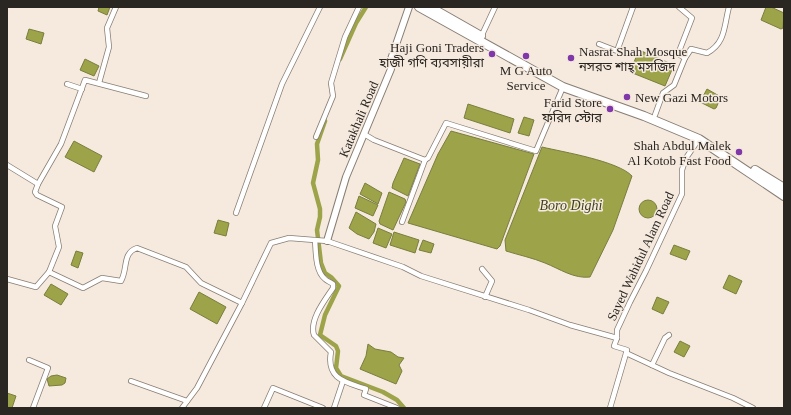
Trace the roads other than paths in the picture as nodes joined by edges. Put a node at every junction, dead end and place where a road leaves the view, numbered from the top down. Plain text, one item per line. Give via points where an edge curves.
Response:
1 (116, 7) edge
2 (320, 7) edge
3 (359, 7) edge
4 (409, 7) edge
5 (419, 7) edge
6 (430, 7) edge
7 (495, 7) edge
8 (633, 7) edge
9 (679, 7) edge
10 (729, 7) edge
11 (482, 37) junction
12 (599, 44) dead end
13 (685, 58) junction
14 (99, 83) junction
15 (67, 84) dead end
16 (563, 87) junction
17 (82, 88) junction
18 (146, 96) dead end
19 (655, 115) junction
20 (364, 134) junction
21 (316, 137) dead end
22 (699, 139) junction
23 (425, 160) junction
24 (7, 165) edge
25 (38, 184) junction
26 (784, 188) edge
27 (784, 196) edge
28 (236, 213) dead end
29 (402, 222) dead end
30 (315, 240) junction
31 (327, 241) junction
32 (482, 269) dead end
33 (49, 272) junction
34 (7, 279) edge
35 (485, 297) junction
36 (242, 303) junction
37 (669, 335) dead end
38 (617, 338) junction
39 (626, 353) junction
40 (29, 360) dead end
41 (652, 365) junction
42 (131, 380) dead end
43 (343, 381) junction
44 (188, 401) junction
45 (33, 408) edge
46 (182, 408) edge
47 (264, 408) edge
48 (323, 408) edge
49 (334, 408) edge
50 (397, 408) edge
51 (610, 408) edge
52 (753, 408) edge

1 - 14 street via 107,28 109,47
2 - 28 street via 282,84
3 - 21 street via 345,37 332,83 334,96
4 - 20 street, Katakhali Road via 390,62 391,69
5 - 16 highway
6 - 11 highway
7 - 11 street
8 - 12 street via 617,50
9 - 13 street via 692,18 678,54
10 - 13 street via 725,29 717,48 707,53 691,49
11 - 19 highway via 565,83
13 - 19 street via 674,85 663,93
14 - 17 street via 85,80
14 - 18 street
15 - 17 street
16 - 22 highway via 651,118
16 - 23 street via 536,151 446,123
17 - 25 street via 61,144
19 - 26 highway via 712,142
20 - 23 street
20 - 31 street, Katakhali Road via 339,198
22 - 27 highway
22 - 38 street, Sayed Wahidul Alam Road via 686,158 682,170 682,194 617,330
23 - 29 street
24 - 25 street
25 - 33 street via 36,194 62,207 55,226 59,245
30 - 31 street
30 - 36 street via 289,238 271,243
30 - 43 street via 320,272 333,284 333,288 316,316 313,331 318,341 331,352 332,371
31 - 35 street
32 - 35 street via 492,281
33 - 34 street via 34,287
33 - 36 street via 82,288 102,278 122,281 127,255 137,248 186,266 201,283
35 - 38 street
36 - 44 street
37 - 41 street via 665,338
38 - 39 street via 614,346 627,350
39 - 41 street
39 - 51 street
40 - 45 street via 48,368
41 - 52 street
42 - 44 street
43 - 49 street
43 - 50 street via 366,389 364,395
44 - 46 street
47 - 48 street via 273,388

